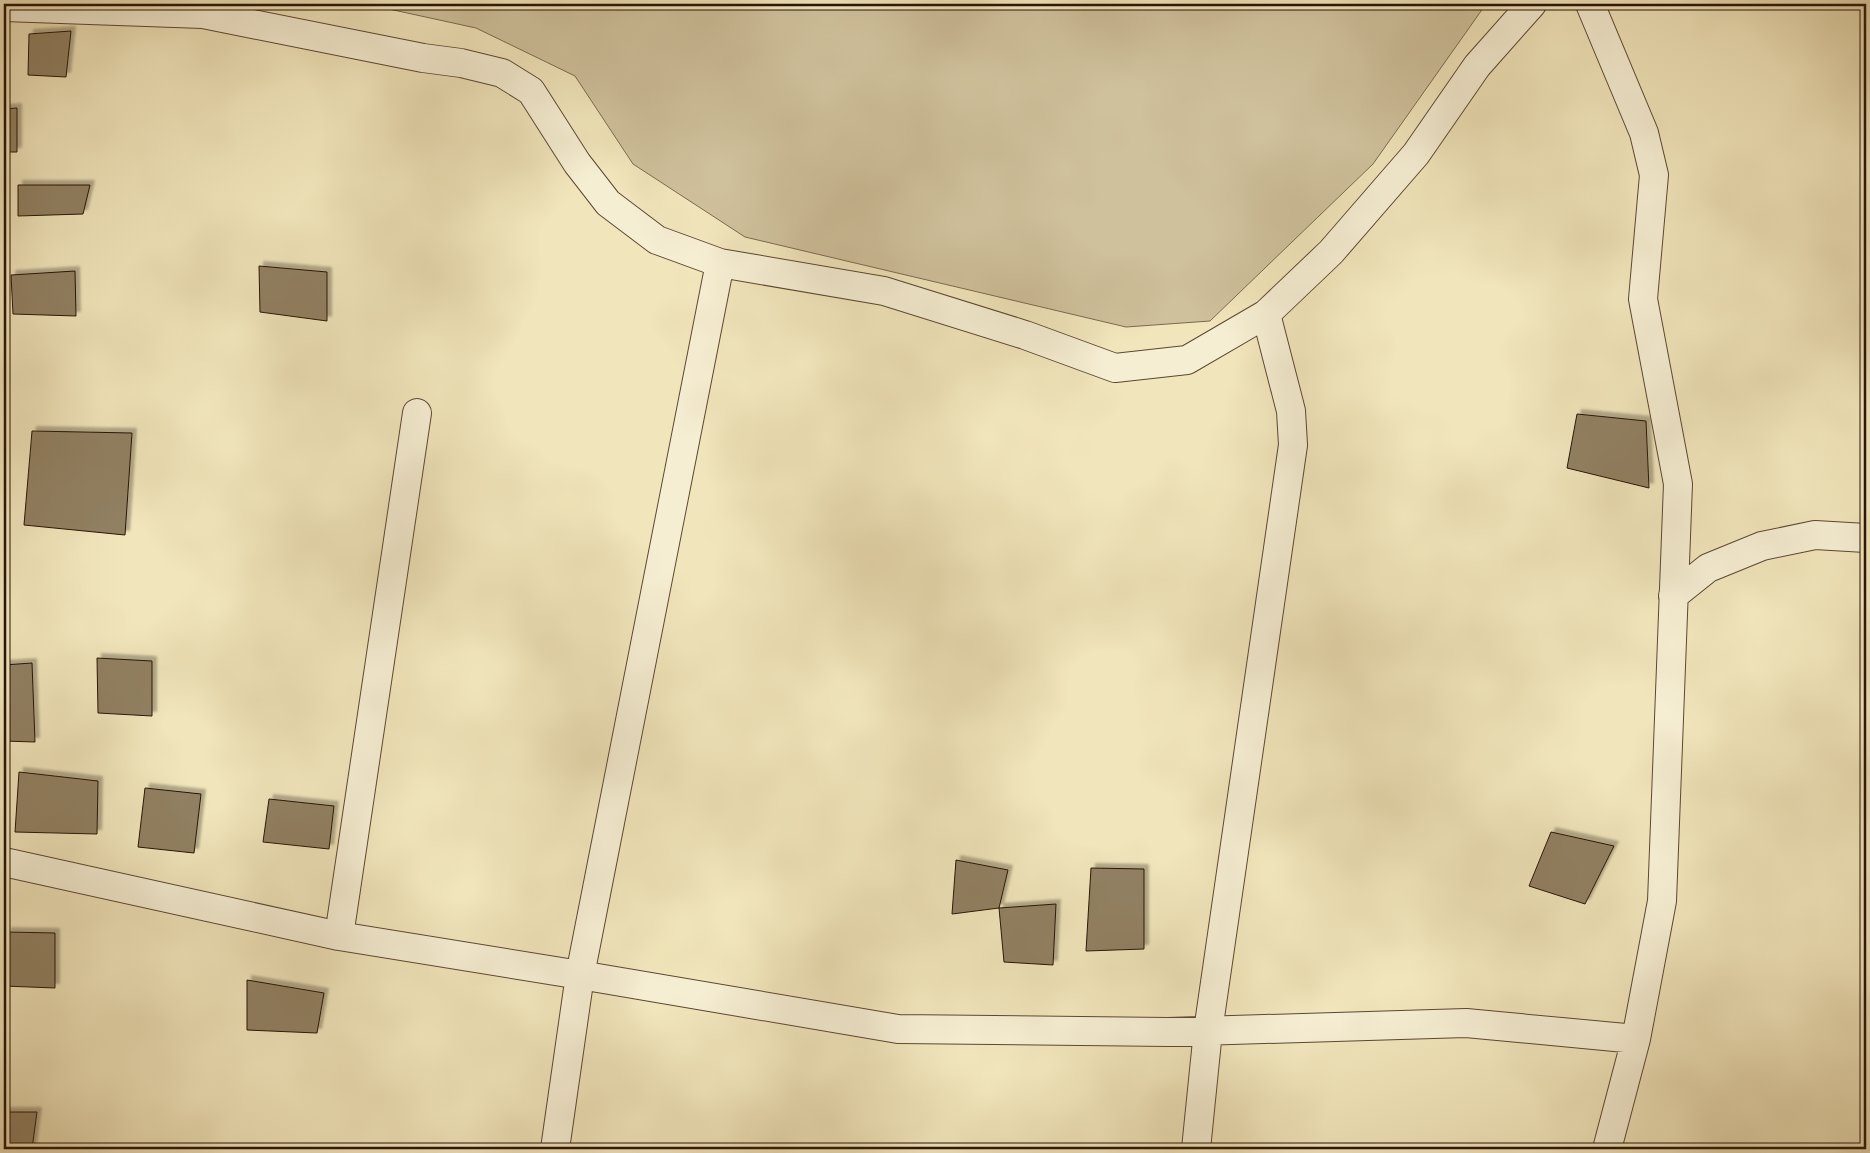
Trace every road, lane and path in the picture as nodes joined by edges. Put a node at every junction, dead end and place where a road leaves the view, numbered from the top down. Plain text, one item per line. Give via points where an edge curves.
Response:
1 (1532, 4) edge
2 (1590, 4) edge
3 (4, 7) edge
4 (720, 262) junction
5 (1266, 314) junction
6 (417, 413) dead end
7 (1866, 538) edge
8 (1673, 596) junction
9 (4, 862) edge
10 (339, 936) junction
11 (580, 975) junction
12 (1208, 1031) junction
13 (1636, 1039) junction
14 (556, 1149) edge
15 (1196, 1149) edge
16 (1607, 1149) edge

1 - 5 street via 1477,66 1416,154 1331,252
2 - 8 street via 1644,133 1654,175 1643,299 1678,484
3 - 4 street via 203,14 502,73 531,90 577,163 608,203 657,240
4 - 5 street via 884,291 1025,335 1115,368 1187,360
4 - 11 street
5 - 12 street via 1291,411 1293,445
6 - 10 street
7 - 8 street via 1815,535 1762,546 1708,568
8 - 13 street via 1662,901
9 - 10 street
10 - 11 street
11 - 12 street via 898,1029
11 - 14 street
12 - 13 street via 1466,1023
12 - 15 street
13 - 16 street

